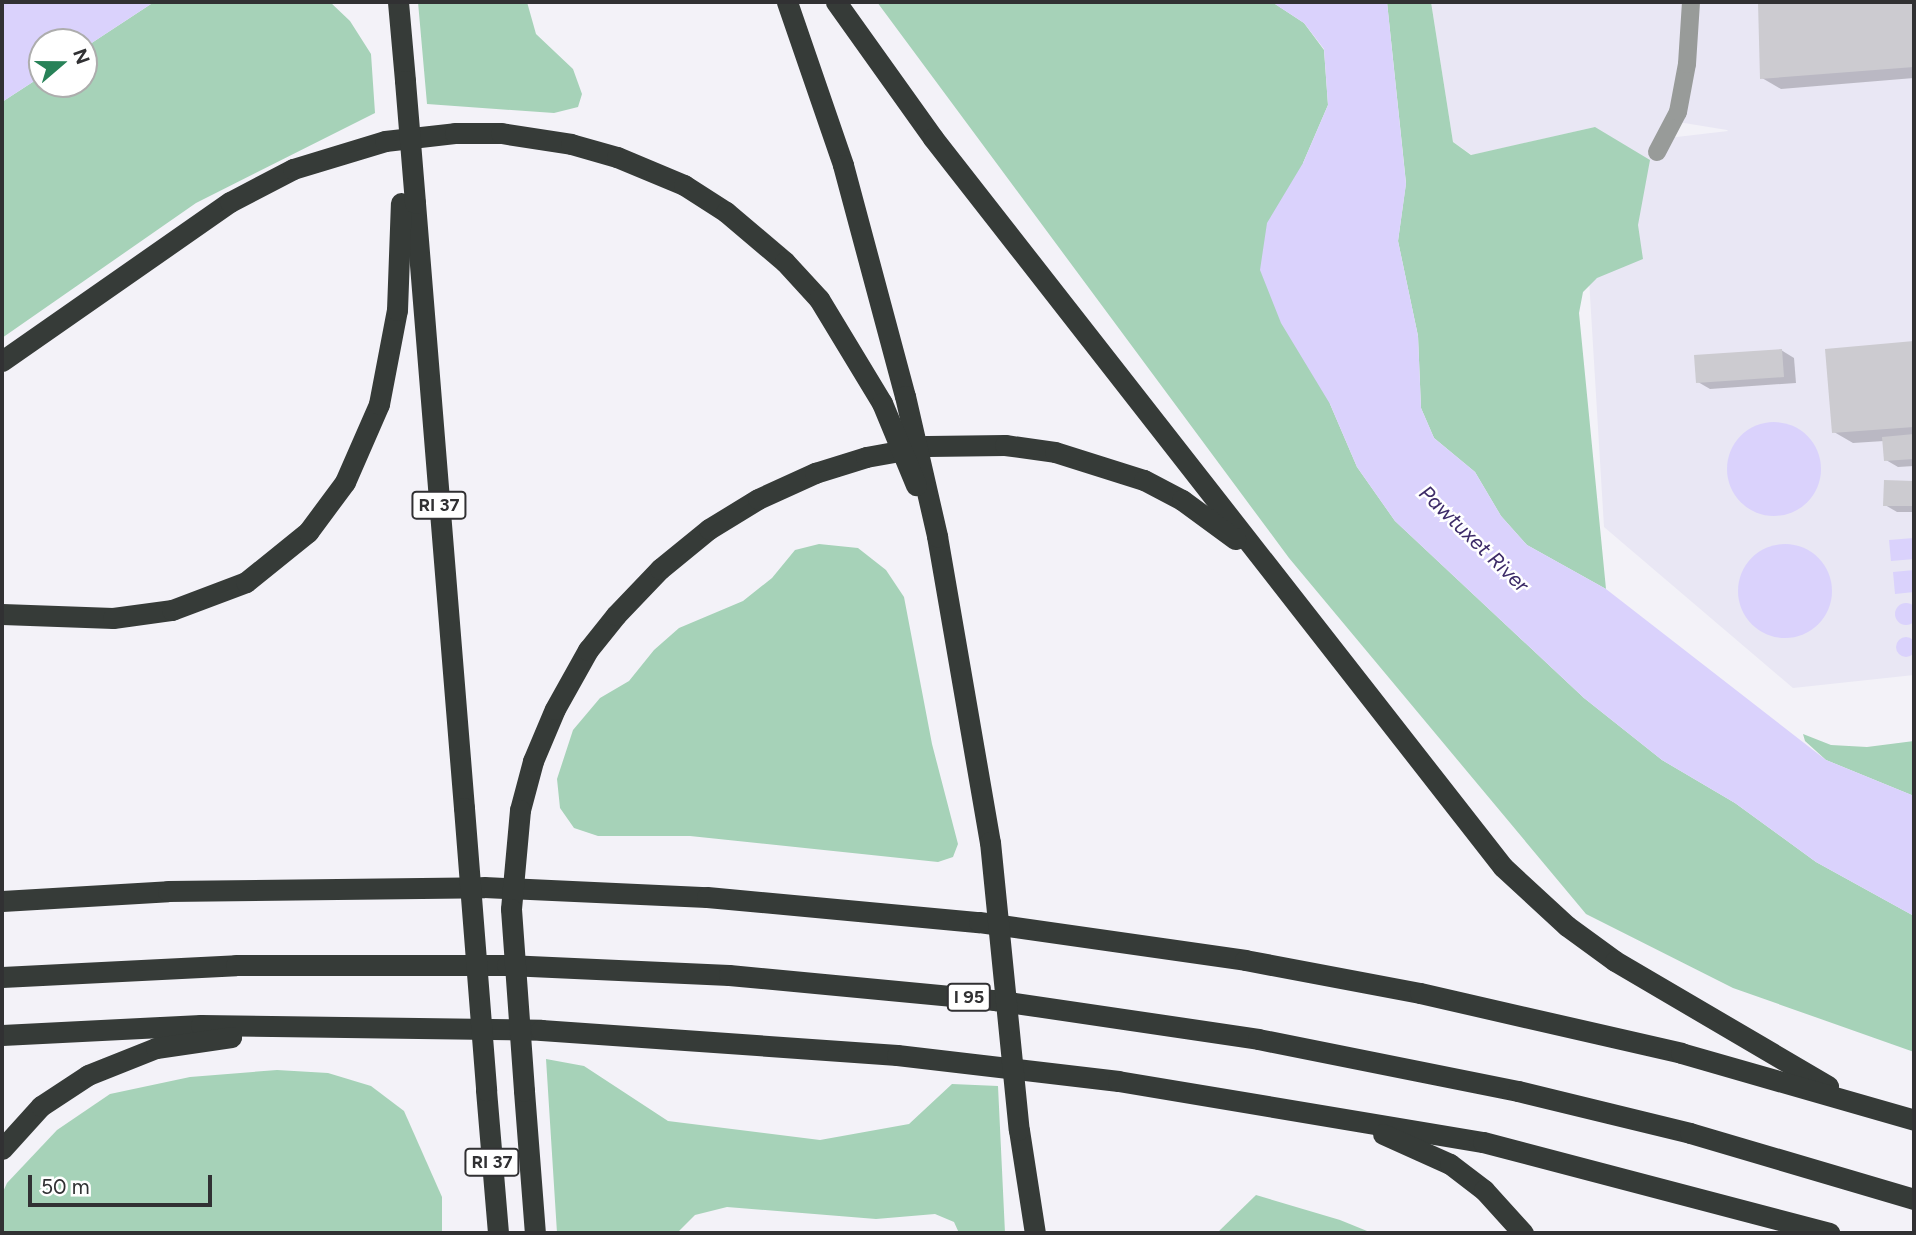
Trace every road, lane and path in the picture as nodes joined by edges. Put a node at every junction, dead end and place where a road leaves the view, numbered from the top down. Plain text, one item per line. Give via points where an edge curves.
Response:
1 (398, 2) edge
2 (787, 2) edge
3 (836, 2) edge
4 (1691, 2) edge
5 (1657, 152) dead end
6 (408, 203) junction
7 (2, 360) edge
8 (937, 536) junction
9 (1280, 582) junction
10 (2, 614) edge
11 (2, 901) edge
12 (2, 977) edge
13 (365, 1028) junction
14 (2, 1035) edge
15 (486, 1090) junction
16 (1857, 1103) junction
17 (1318, 1115) junction
18 (1914, 1120) edge
19 (1019, 1130) junction
20 (2, 1149) edge
21 (1914, 1199) edge
22 (483, 1233) edge
23 (498, 1233) edge
24 (535, 1233) edge
25 (1025, 1233) edge
26 (1035, 1233) edge
27 (1523, 1233) edge
28 (1829, 1233) edge

1 - 6 highway, RI 37, bridge
2 - 8 highway, bridge via 843,165
3 - 9 highway via 933,138
4 - 5 street via 1678,112
6 - 10 highway via 397,310 379,404 345,482 308,532 246,582 173,610 113,618
6 - 15 highway, RI 37, bridge
7 - 8 highway, bridge via 230,202 293,169 385,141 444,134 501,133 549,139 617,157 684,185 726,212 785,262 819,299 882,404
8 - 19 highway, bridge via 990,842
9 - 16 highway via 1474,832 1535,899 1638,976
9 - 24 highway, bridge via 1238,542 1182,500 1143,480 1078,457 1005,445 897,451 832,467 725,518 676,554 629,600 588,650 538,747 520,810 511,909
11 - 16 highway via 168,891 484,887 707,897 890,912 1156,946 1420,993 1681,1053
12 - 21 highway, I 95 via 236,965 507,965 742,976 995,1000 1196,1028 1482,1083 1703,1137
13 - 14 highway via 155,1026
13 - 17 highway via 574,1031 835,1048 1107,1080
13 - 20 highway via 214,1038 140,1053 57,1094
15 - 22 highway
15 - 23 highway, RI 37
16 - 18 highway
17 - 27 highway via 1389,1136 1450,1164 1484,1190
17 - 28 highway via 1528,1152
19 - 25 highway
19 - 26 highway

